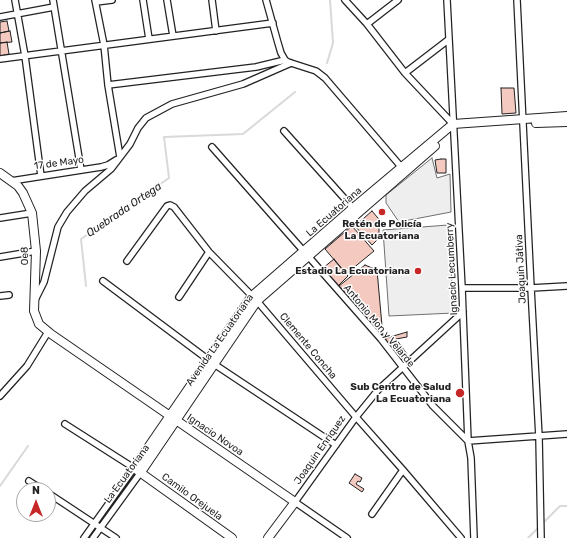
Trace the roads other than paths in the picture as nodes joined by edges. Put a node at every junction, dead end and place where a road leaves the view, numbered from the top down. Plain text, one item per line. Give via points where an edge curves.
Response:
1 (14, 0) edge
2 (53, 0) edge
3 (112, 0) edge
4 (143, 0) edge
5 (167, 0) edge
6 (212, 0) edge
7 (266, 0) edge
8 (345, 0) edge
9 (398, 0) edge
10 (447, 0) edge
11 (517, 0) edge
12 (96, 1) edge
13 (54, 7) junction
14 (16, 14) junction
15 (0, 17) edge
16 (273, 23) junction
17 (367, 24) junction
18 (216, 31) junction
19 (173, 36) junction
20 (149, 40) junction
21 (448, 40) junction
22 (104, 45) junction
23 (61, 51) junction
24 (25, 56) junction
25 (0, 59) edge
26 (285, 60) junction
27 (291, 63) junction
28 (406, 73) junction
29 (108, 85) junction
30 (567, 116) edge
31 (523, 121) junction
32 (567, 122) edge
33 (453, 127) junction
34 (284, 132) dead end
35 (212, 147) dead end
36 (120, 157) junction
37 (81, 170) junction
38 (404, 170) junction
39 (41, 176) junction
40 (4, 178) edge
41 (353, 208) junction
42 (32, 213) junction
43 (0, 218) edge
44 (36, 251) junction
45 (209, 252) junction
46 (306, 254) junction
47 (0, 257) edge
48 (127, 261) dead end
49 (103, 281) dead end
50 (567, 286) edge
51 (462, 288) junction
52 (531, 288) junction
53 (9, 295) dead end
54 (0, 296) edge
55 (179, 297) dead end
56 (254, 299) junction
57 (35, 300) junction
58 (463, 312) junction
59 (49, 333) junction
60 (71, 348) joint
61 (211, 361) junction
62 (403, 367) junction
63 (0, 396) edge
64 (356, 417) junction
65 (173, 418) junction
66 (65, 424) dead end
67 (567, 434) edge
68 (540, 436) junction
69 (468, 441) junction
70 (336, 445) junction
71 (138, 470) junction
72 (404, 470) junction
73 (56, 498) edge
74 (295, 502) junction
75 (372, 514) dead end
76 (94, 523) junction
77 (100, 527) junction
78 (474, 537) edge
79 (84, 538) edge
80 (92, 538) edge
81 (116, 538) edge
82 (232, 538) edge
83 (268, 538) edge
84 (347, 538) edge
85 (460, 538) edge
86 (542, 538) edge

1 - 14 street
2 - 13 street
3 - 12 street
4 - 20 street
5 - 19 street
6 - 18 street
7 - 16 street
8 - 17 street
9 - 17 street
10 - 21 street, Ignacio Lecumberry
11 - 31 street, Joaquín Játiva
12 - 22 street
13 - 14 street
13 - 23 street
14 - 15 street
14 - 24 street
16 - 18 street
16 - 26 street
17 - 28 street
18 - 19 street
19 - 20 street
20 - 22 street
21 - 28 street
21 - 33 street, Ignacio Lecumberry
22 - 23 street
22 - 29 street
23 - 24 street
23 - 37 street
24 - 25 street
24 - 39 street
26 - 27 street
26 - 29 street via 256,67
27 - 36 street via 243,84 172,104 154,113 141,123
27 - 38 street via 316,70 325,78
28 - 33 street
29 - 36 street
30 - 31 street
31 - 32 street
31 - 33 street
31 - 52 street, Joaquín Játiva
33 - 38 street, Avenida La Ecuatoriana
33 - 51 street, Ignacio Lecumberry
34 - 41 street
35 - 46 street, Antonio Mon y Velarde
36 - 37 street, 17 de Mayo via 108,165
36 - 57 street via 67,212 58,227 44,282
37 - 39 street, 17 de Mayo
38 - 41 street, La Ecuatoriana
38 - 46 street, Avenida La Ecuatoriana
39 - 40 street, 17 de Mayo
40 - 42 street, Oe8 via 18,186
41 - 46 street, La Ecuatoriana
42 - 43 street
42 - 44 street, Oe8
44 - 47 street
44 - 57 street, Oe8
45 - 48 street, Clemente Concha via 170,205
45 - 55 street
45 - 56 street, Clemente Concha
46 - 56 street, Avenida La Ecuatoriana
46 - 62 street, Antonio Mon y Velarde
49 - 61 street
50 - 52 street
51 - 52 street
51 - 58 street, Ignacio Lecumberry
52 - 68 street, Joaquín Játiva
53 - 54 street
56 - 61 street, Avenida La Ecuatoriana
56 - 64 street, Clemente Concha
57 - 59 street, Oe8 via 36,318
58 - 62 street, Joaquin Enriquez
58 - 69 street, Ignacio Lecumberry
59 - 60 street, Oe8
59 - 63 street via 27,366
60 - 65 street, Ignacio Novoa
61 - 65 street, Avenida La Ecuatoriana
61 - 70 street
62 - 64 street, Joaquin Enriquez via 378,390
62 - 69 street, Antonio Mon y Velarde via 433,406
64 - 70 street, Joaquin Enriquez
64 - 72 street, Clemente Concha
65 - 71 street, La Ecuatoriana
65 - 74 street, Ignacio Novoa
66 - 71 street
67 - 68 street
68 - 69 street
68 - 86 street, Joaquín Játiva
69 - 78 street, Ignacio Lecumberry
70 - 74 street, Joaquin Enriquez
71 - 76 street
71 - 77 street, La Ecuatoriana
71 - 82 street, Camilo Orejuela
72 - 75 street
72 - 85 street, Clemente Concha
73 - 76 street
74 - 83 street, Joaquin Enriquez
74 - 84 street, Ignacio Novoa
76 - 77 street
76 - 79 street
77 - 80 street, La Ecuatoriana
77 - 81 street

